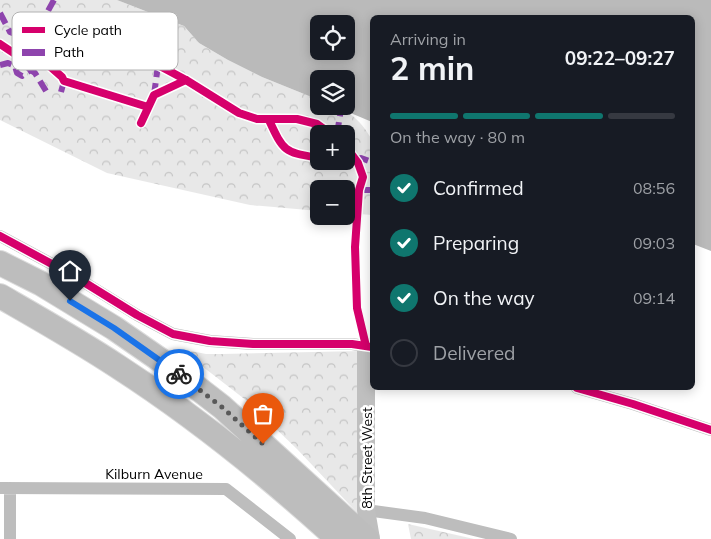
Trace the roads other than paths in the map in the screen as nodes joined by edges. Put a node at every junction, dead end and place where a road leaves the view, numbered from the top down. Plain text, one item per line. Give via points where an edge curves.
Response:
1 (0, 236) edge
2 (0, 263) edge
3 (0, 296) edge
4 (370, 347) edge
5 (584, 390) edge
6 (711, 430) edge
7 (5, 488) edge
8 (354, 530) edge
9 (10, 539) edge
10 (290, 539) edge
11 (511, 539) edge

1 - 4 street via 174,334 254,344 352,344
2 - 8 highway via 114,328 169,366 222,407
3 - 8 highway via 118,366 251,464
4 - 8 street, 8th Street West
5 - 6 street
7 - 9 street
7 - 10 street, Kilburn Avenue via 226,489
8 - 11 street via 425,518

